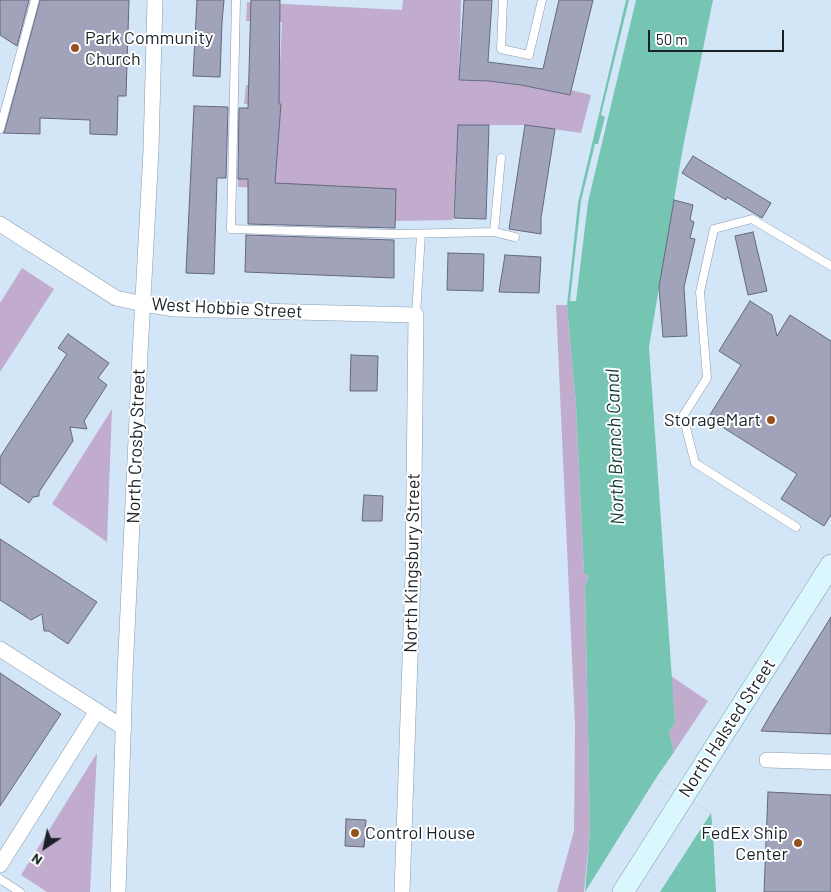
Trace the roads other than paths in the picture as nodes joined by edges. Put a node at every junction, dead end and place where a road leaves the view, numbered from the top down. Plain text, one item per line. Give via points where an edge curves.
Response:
1 (34, 0) edge
2 (155, 0) edge
3 (236, 0) edge
4 (503, 0) edge
5 (542, 0) edge
6 (0, 129) edge
7 (501, 158) dead end
8 (0, 224) edge
9 (494, 232) junction
10 (421, 234) junction
11 (515, 237) dead end
12 (831, 266) edge
13 (144, 304) junction
14 (416, 315) junction
15 (796, 527) dead end
16 (831, 565) edge
17 (0, 649) edge
18 (97, 711) junction
19 (124, 728) junction
20 (767, 760) dead end
21 (831, 762) edge
22 (0, 865) edge
23 (0, 879) edge
24 (20, 892) edge
25 (118, 892) edge
26 (402, 892) edge
27 (624, 892) edge

1 - 6 lane
2 - 13 street, North Crosby Street
3 - 10 lane via 231,229
4 - 5 lane via 501,49 529,55
7 - 9 lane
8 - 13 street, West Hobbie Street via 116,298
9 - 10 lane
9 - 11 lane
10 - 14 lane, North Kingsbury Street
12 - 15 lane via 752,219 714,230 700,292 707,378 684,416 695,463
13 - 14 street, West Hobbie Street via 168,309
13 - 19 street, North Crosby Street
14 - 26 street, North Kingsbury Street via 413,572
16 - 27 main road, North Halsted Street
17 - 18 street
18 - 19 street
18 - 22 street
19 - 25 street, North Crosby Street
20 - 21 street
23 - 24 lane

